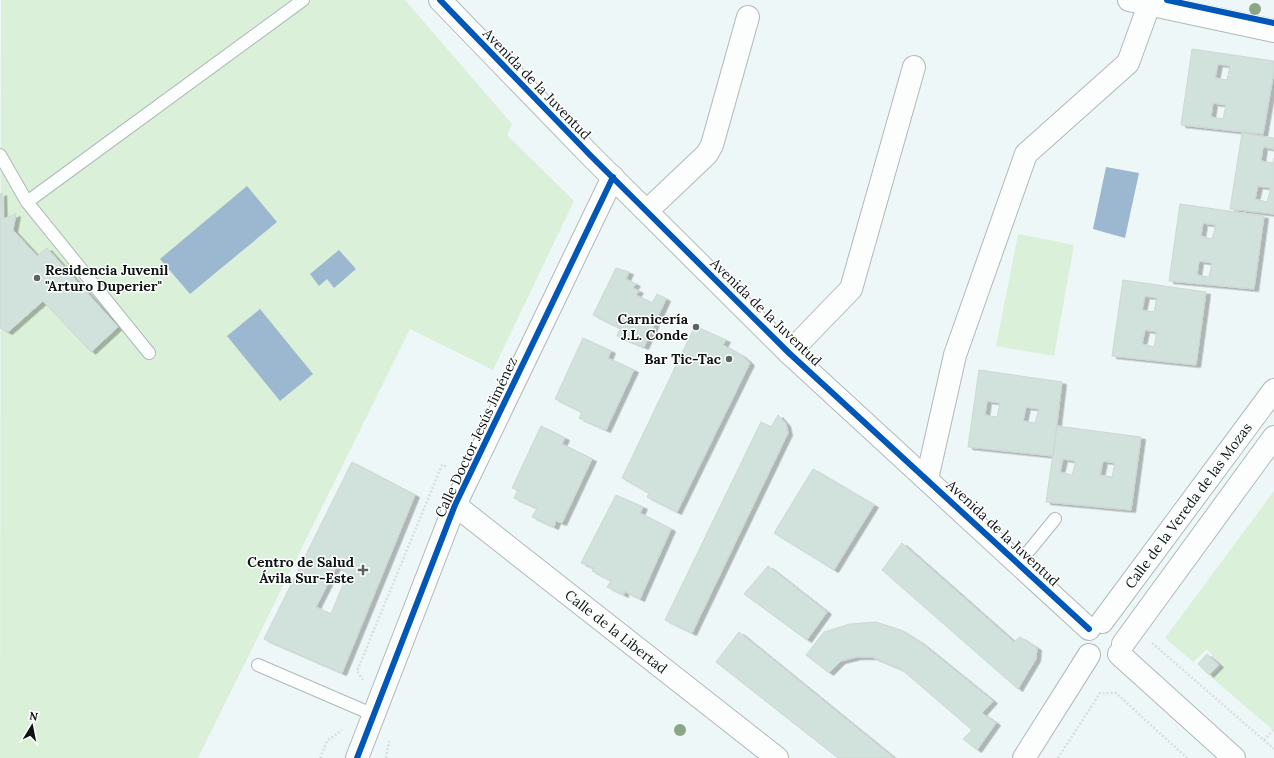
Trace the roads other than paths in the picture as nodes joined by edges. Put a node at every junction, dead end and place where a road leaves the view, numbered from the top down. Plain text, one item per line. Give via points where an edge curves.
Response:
1 (303, 0) edge
2 (440, 0) edge
3 (1139, 2) edge
4 (748, 17) dead end
5 (1274, 31) edge
6 (914, 67) dead end
7 (0, 155) edge
8 (613, 177) junction
9 (27, 202) junction
10 (647, 211) junction
11 (149, 353) dead end
12 (789, 353) junction
13 (1274, 390) edge
14 (1274, 437) edge
15 (928, 479) junction
16 (455, 506) junction
17 (1055, 519) dead end
18 (1019, 563) junction
19 (1096, 626) junction
20 (1121, 649) junction
21 (1089, 655) junction
22 (258, 666) dead end
23 (374, 715) junction
24 (357, 758) edge
25 (777, 758) edge
26 (1024, 758) edge
27 (1234, 758) edge

1 - 9 lane
2 - 8 street, Avenida de la Juventud
3 - 5 street
3 - 15 street via 1128,63 1026,154 955,355
4 - 10 street via 712,146 707,154
6 - 12 street, Avenida de la Juventud via 851,289
7 - 9 lane
8 - 10 street, Avenida de la Juventud
8 - 16 street, Calle Doctor Jesús Jiménez
9 - 11 lane
10 - 12 street, Avenida de la Juventud
12 - 15 street, Avenida de la Juventud
13 - 19 street, Calle de la Vereda de las Mozas
14 - 20 street, Calle de la Vereda de las Mozas
15 - 18 street, Avenida de la Juventud
16 - 23 street, Calle Doctor Jesús Jiménez
16 - 25 street, Calle de la Libertad
17 - 18 lane
18 - 19 street, Avenida de la Juventud
19 - 20 street via 1110,624 1118,628 1122,635
19 - 21 street via 1085,637 1085,647
20 - 21 street via 1110,660 1099,661
20 - 27 street
21 - 26 street
22 - 23 lane
23 - 24 street, Calle Doctor Jesús Jiménez

